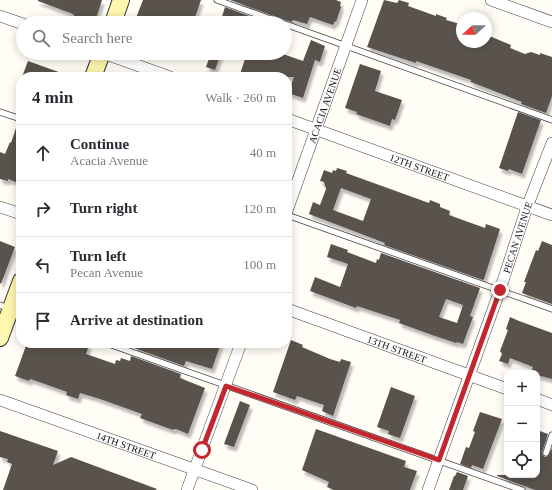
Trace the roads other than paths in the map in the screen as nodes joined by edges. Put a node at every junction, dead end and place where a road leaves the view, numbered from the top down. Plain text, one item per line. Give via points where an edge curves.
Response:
1 (121, 0) edge
2 (217, 0) edge
3 (362, 0) edge
4 (491, 0) edge
5 (0, 16) edge
6 (115, 16) edge
7 (262, 16) edge
8 (16, 22) edge
9 (552, 22) edge
10 (292, 27) edge
11 (346, 46) junction
12 (100, 60) edge
13 (123, 60) edge
14 (95, 72) edge
15 (156, 72) edge
16 (0, 112) edge
17 (16, 117) edge
18 (552, 120) edge
19 (292, 121) edge
20 (315, 129) junction
21 (552, 143) edge
22 (292, 196) edge
23 (0, 207) edge
24 (527, 207) junction
25 (16, 212) edge
26 (552, 215) edge
27 (292, 217) edge
28 (500, 290) junction
29 (16, 295) edge
30 (11, 309) edge
31 (552, 309) edge
32 (292, 312) edge
33 (0, 338) edge
34 (120, 348) edge
35 (240, 348) edge
36 (469, 376) junction
37 (226, 386) junction
38 (504, 388) edge
39 (0, 400) edge
40 (540, 400) edge
41 (552, 405) edge
42 (552, 436) edge
43 (546, 453) dead end
44 (439, 460) junction
45 (195, 470) junction
46 (187, 490) edge
47 (252, 490) edge
48 (428, 490) edge
49 (522, 490) edge

1 - 6 street
2 - 7 lane
3 - 11 street, ACACIA AVENUE
4 - 9 street
5 - 8 street
10 - 11 lane
11 - 18 lane
11 - 20 street, ACACIA AVENUE
12 - 14 street
13 - 15 street
16 - 17 lane
19 - 20 street, 12TH STREET
20 - 22 street, ACACIA AVENUE
20 - 24 street, 12TH STREET
21 - 24 street, PECAN AVENUE
23 - 25 street
24 - 26 street, 12TH STREET
24 - 28 street, PECAN AVENUE
27 - 28 lane
28 - 31 lane
28 - 36 street, PECAN AVENUE
29 - 30 street
30 - 33 street
32 - 36 street, 13TH STREET
34 - 37 lane
35 - 37 street
36 - 38 street, 13TH STREET
36 - 44 street, PECAN AVENUE
37 - 44 lane
37 - 45 street
39 - 45 street, 14TH STREET
40 - 41 street
42 - 43 lane
44 - 48 street, PECAN AVENUE
44 - 49 lane
45 - 46 street
45 - 47 street, 14TH STREET

